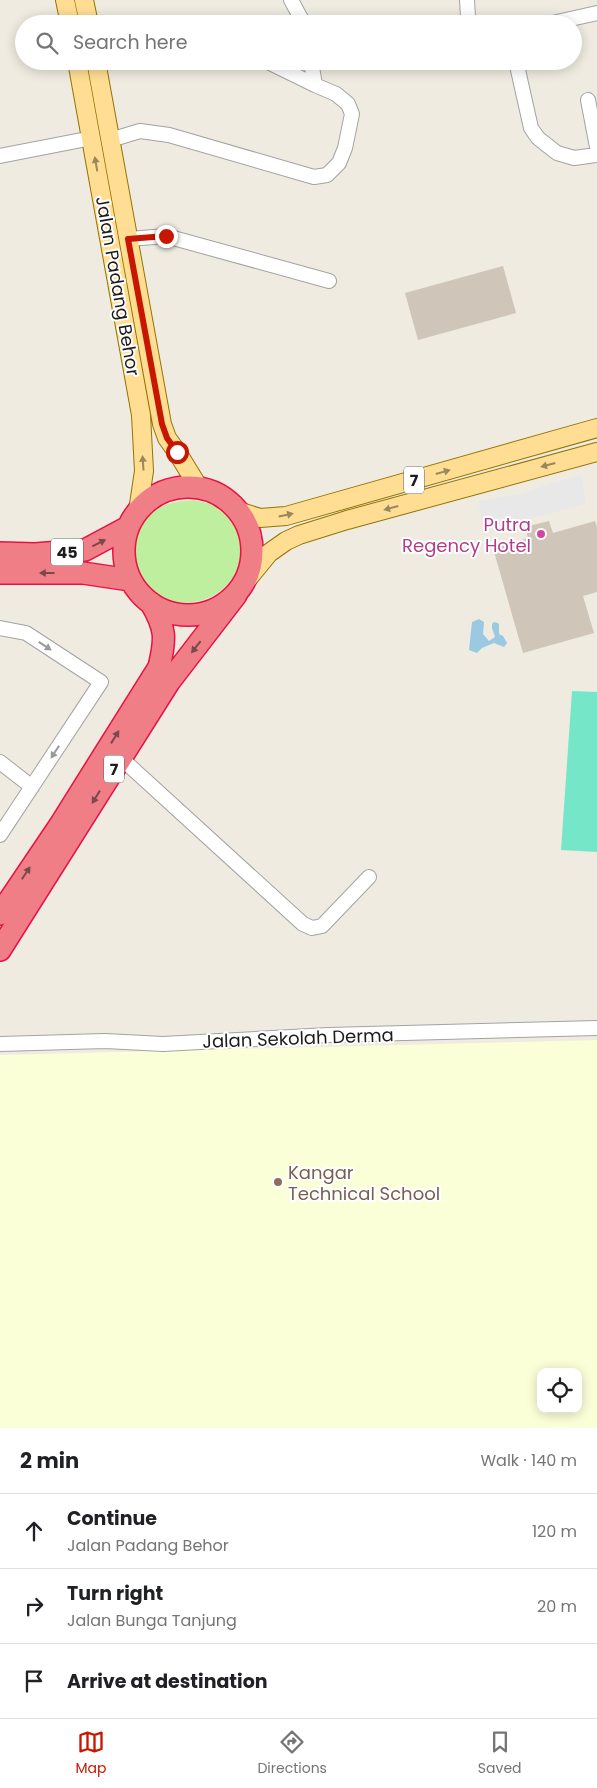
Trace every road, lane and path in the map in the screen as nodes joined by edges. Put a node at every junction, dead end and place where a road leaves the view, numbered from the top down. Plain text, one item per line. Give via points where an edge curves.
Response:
1 (65, 0) edge
2 (84, 0) edge
3 (292, 0) edge
4 (467, 0) edge
5 (597, 14) edge
6 (68, 15) edge
7 (87, 15) edge
8 (300, 15) edge
9 (468, 15) edge
10 (582, 17) edge
11 (79, 70) edge
12 (98, 70) edge
13 (284, 70) edge
14 (312, 70) edge
15 (518, 70) edge
16 (315, 86) junction
17 (588, 100) dead end
18 (92, 138) junction
19 (110, 140) junction
20 (597, 146) edge
21 (597, 155) edge
22 (0, 156) edge
23 (128, 239) junction
24 (329, 281) dead end
25 (593, 429) edge
26 (596, 452) edge
27 (199, 488) junction
28 (238, 512) junction
29 (133, 519) junction
30 (0, 553) edge
31 (0, 573) edge
32 (130, 580) junction
33 (241, 588) junction
34 (151, 603) junction
35 (0, 628) edge
36 (121, 758) junction
37 (0, 762) edge
38 (32, 787) junction
39 (0, 835) edge
40 (369, 877) dead end
41 (0, 914) edge
42 (0, 950) edge
43 (597, 1028) edge
44 (0, 1044) edge

1 - 6 main road
2 - 7 main road
3 - 8 street
4 - 9 street
5 - 10 street
11 - 18 main road, Jalan Padang Behor
12 - 19 main road, Jalan Padang Behor
13 - 16 street
14 - 16 street
15 - 21 street via 531,128 538,138 556,153 574,158
16 - 19 street via 336,94 348,104 352,114 342,155 327,175 314,178 169,135 140,131
17 - 20 street
18 - 22 street
29 -> 18 main road, Jalan Padang Behor via 144,471 141,415
19 - 23 main road, Jalan Padang Behor
23 - 24 street via 166,236
23 - 27 main road, Jalan Padang Behor via 162,424 167,438
25 - 26 main road
28 -> 25 main road, 7 via 260,518 286,516
26 -> 33 main road, 7 via 299,535 269,554
27 - 28 highway, 7 via 225,499
27 - 29 highway, 7 via 176,488 165,492 150,500
28 - 33 highway, 7 via 245,522 252,545 252,563
30 -> 29 highway, 45 via 84,550
29 - 32 highway, 7 via 125,540 124,554
32 -> 31 highway, 45 via 83,573
32 - 34 highway, 7
33 - 34 highway, 7 via 224,606 192,616 159,609
33 -> 36 highway, 7 via 169,682
41 -> 34 highway, 7 via 159,667 164,647 162,622
35 -> 38 street via 26,634 101,682
36 - 40 street via 302,924 312,928 322,926
36 -> 42 highway, 7
37 - 38 street
38 - 39 street
43 - 44 street, Jalan Sekolah Derma via 328,1035 163,1044 105,1041

